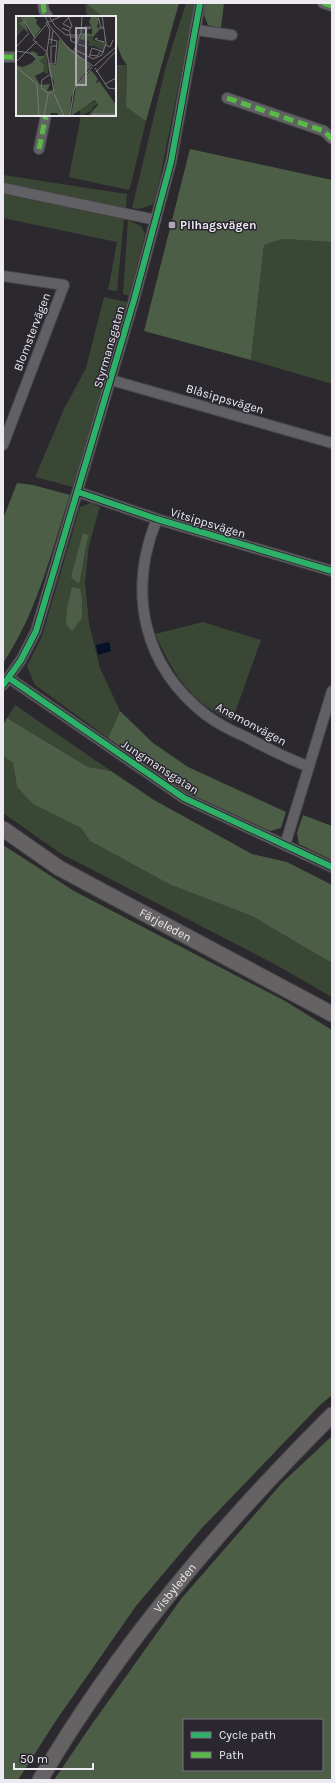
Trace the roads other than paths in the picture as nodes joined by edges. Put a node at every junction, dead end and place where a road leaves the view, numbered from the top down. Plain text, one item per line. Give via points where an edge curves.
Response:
1 (43, 3) edge
2 (200, 3) edge
3 (323, 3) edge
4 (332, 6) edge
5 (47, 16) edge
6 (196, 30) junction
7 (232, 34) dead end
8 (3, 57) edge
9 (16, 57) edge
10 (227, 98) dead end
11 (46, 116) edge
12 (332, 139) edge
13 (39, 149) dead end
14 (3, 188) edge
15 (156, 220) junction
16 (3, 276) edge
17 (111, 380) junction
18 (332, 443) edge
19 (3, 445) edge
20 (78, 492) junction
21 (157, 519) junction
22 (332, 571) edge
23 (6, 681) edge
24 (332, 691) edge
25 (309, 767) junction
26 (3, 829) edge
27 (284, 845) junction
28 (332, 867) edge
29 (332, 1014) edge
30 (332, 1414) edge
31 (40, 1780) edge

1 - 5 street
2 - 6 street, Styrmansgatan
3 - 4 street
6 - 7 street
6 - 15 street, Styrmansgatan via 171,162
8 - 9 street
10 - 12 street via 324,131
11 - 13 street
14 - 15 street
15 - 17 street, Styrmansgatan
16 - 19 street, Blomstervägen via 64,285
17 - 18 street, Blåsippsvägen
17 - 20 street, Styrmansgatan
20 - 21 street, Vitsippsvägen
20 - 23 street, Styrmansgatan via 36,631 21,660
21 - 22 street, Vitsippsvägen
21 - 25 street, Anemonvägen via 143,570 143,610 156,656 167,674 179,690 207,716
23 - 27 street, Jungmansgatan via 184,798
24 - 25 street
25 - 27 street
26 - 29 main road, Färjeleden via 59,868
27 - 28 street, Jungmansgatan
30 - 31 main road, Visbyleden via 256,1492 168,1596 86,1708

